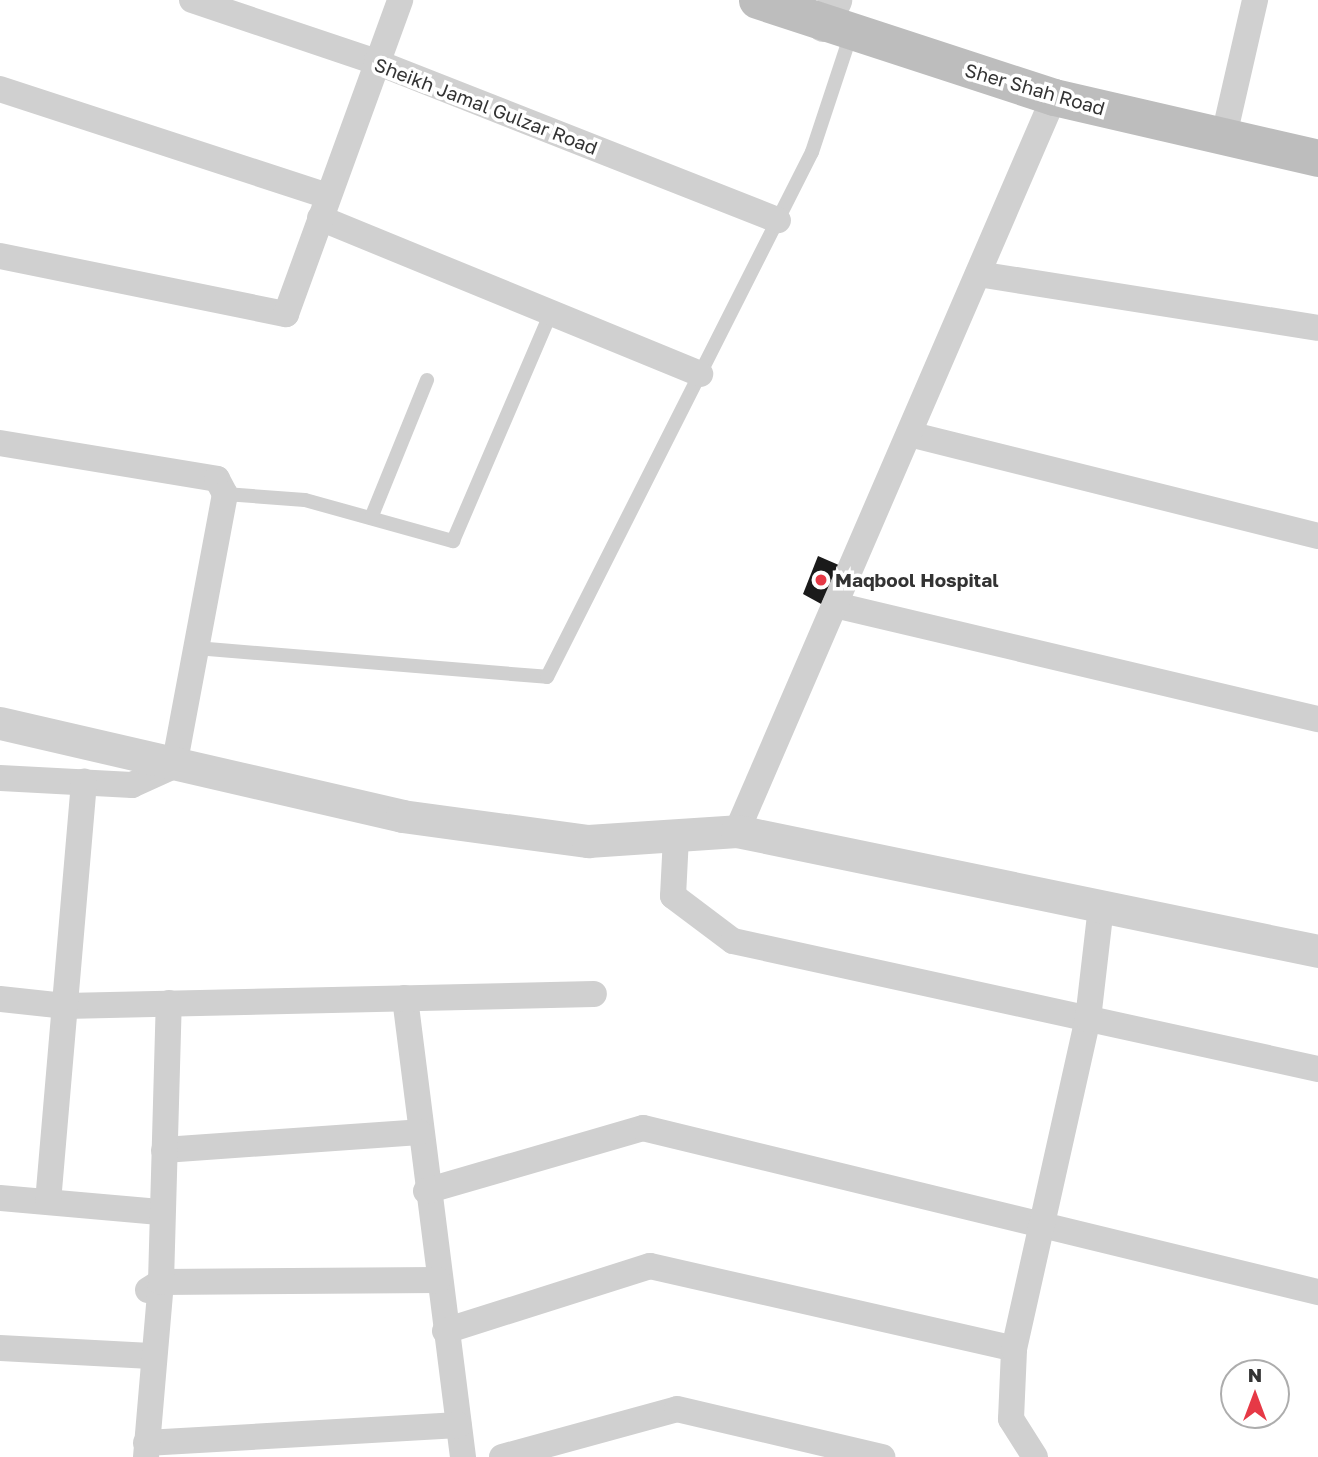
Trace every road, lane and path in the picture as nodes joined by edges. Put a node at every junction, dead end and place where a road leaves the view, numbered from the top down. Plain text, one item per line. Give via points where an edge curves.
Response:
1 (192, 0) edge
2 (401, 0) edge
3 (757, 0) edge
4 (1255, 0) edge
5 (837, 20) edge
6 (376, 62) junction
7 (0, 89) edge
8 (1054, 97) junction
9 (1223, 140) junction
10 (1318, 158) edge
11 (324, 207) junction
12 (778, 220) junction
13 (0, 256) edge
14 (978, 274) junction
15 (551, 312) junction
16 (1318, 328) edge
17 (700, 374) junction
18 (427, 380) dead end
19 (909, 434) junction
20 (0, 443) edge
21 (225, 494) junction
22 (371, 518) junction
23 (1318, 536) edge
24 (835, 605) junction
25 (196, 648) junction
26 (1318, 719) edge
27 (0, 723) edge
28 (174, 766) junction
29 (0, 778) edge
30 (84, 782) junction
31 (737, 831) junction
32 (676, 837) junction
33 (1101, 906) junction
34 (1318, 951) edge
35 (594, 994) dead end
36 (405, 998) junction
37 (0, 999) edge
38 (169, 1003) junction
39 (65, 1006) junction
40 (1088, 1019) junction
41 (1318, 1069) edge
42 (419, 1132) junction
43 (164, 1150) junction
44 (426, 1191) junction
45 (0, 1198) edge
46 (48, 1202) junction
47 (159, 1212) junction
48 (1044, 1228) junction
49 (438, 1280) junction
50 (155, 1286) junction
51 (1318, 1292) edge
52 (445, 1331) junction
53 (0, 1348) edge
54 (1014, 1349) junction
55 (151, 1356) junction
56 (458, 1425) junction
57 (146, 1450) edge
58 (849, 1453) edge
59 (463, 1457) edge
60 (502, 1457) edge
61 (882, 1457) edge
62 (1035, 1457) edge

1 - 6 street, Sheikh Jamal Gulzar Road
2 - 6 street
3 - 5 main road, Sher Shah Road
4 - 9 street
5 - 8 main road, Sher Shah Road
5 - 12 lane via 812,152
6 - 11 street
6 - 12 street, Sheikh Jamal Gulzar Road
7 - 11 street
8 - 9 main road, Sher Shah Road
8 - 14 street
9 - 10 main road, Sher Shah Road
11 - 13 street via 290,310 281,314
11 - 15 street
12 - 17 lane
14 - 16 street
14 - 19 street
15 - 17 street
15 - 22 lane via 453,541
17 - 25 lane via 547,677
18 - 22 lane
19 - 23 street
19 - 24 street
20 - 21 street via 217,479
21 - 22 lane via 305,500
21 - 25 street
24 - 26 street
24 - 31 street
25 - 28 street
27 - 28 street
28 - 30 street via 132,785
28 - 32 street via 416,818 588,841
29 - 30 street
30 - 39 street
31 - 32 street
31 - 33 street
32 - 40 street via 673,895 733,942
33 - 34 street
33 - 40 street
35 - 36 street
36 - 38 street
36 - 42 street
37 - 39 street
38 - 39 street
38 - 43 street
39 - 46 street
40 - 41 street
40 - 48 street
42 - 43 street
42 - 44 street
43 - 47 street
44 - 48 street via 643,1128
44 - 49 street
45 - 46 street
46 - 47 street
47 - 50 street
48 - 51 street
48 - 54 street
49 - 50 street
49 - 52 street
50 - 55 street
52 - 54 street via 650,1266
52 - 56 street
53 - 55 street
54 - 62 street via 1011,1419
55 - 57 street
56 - 57 street
56 - 59 street
58 - 60 street via 677,1409
58 - 61 street

